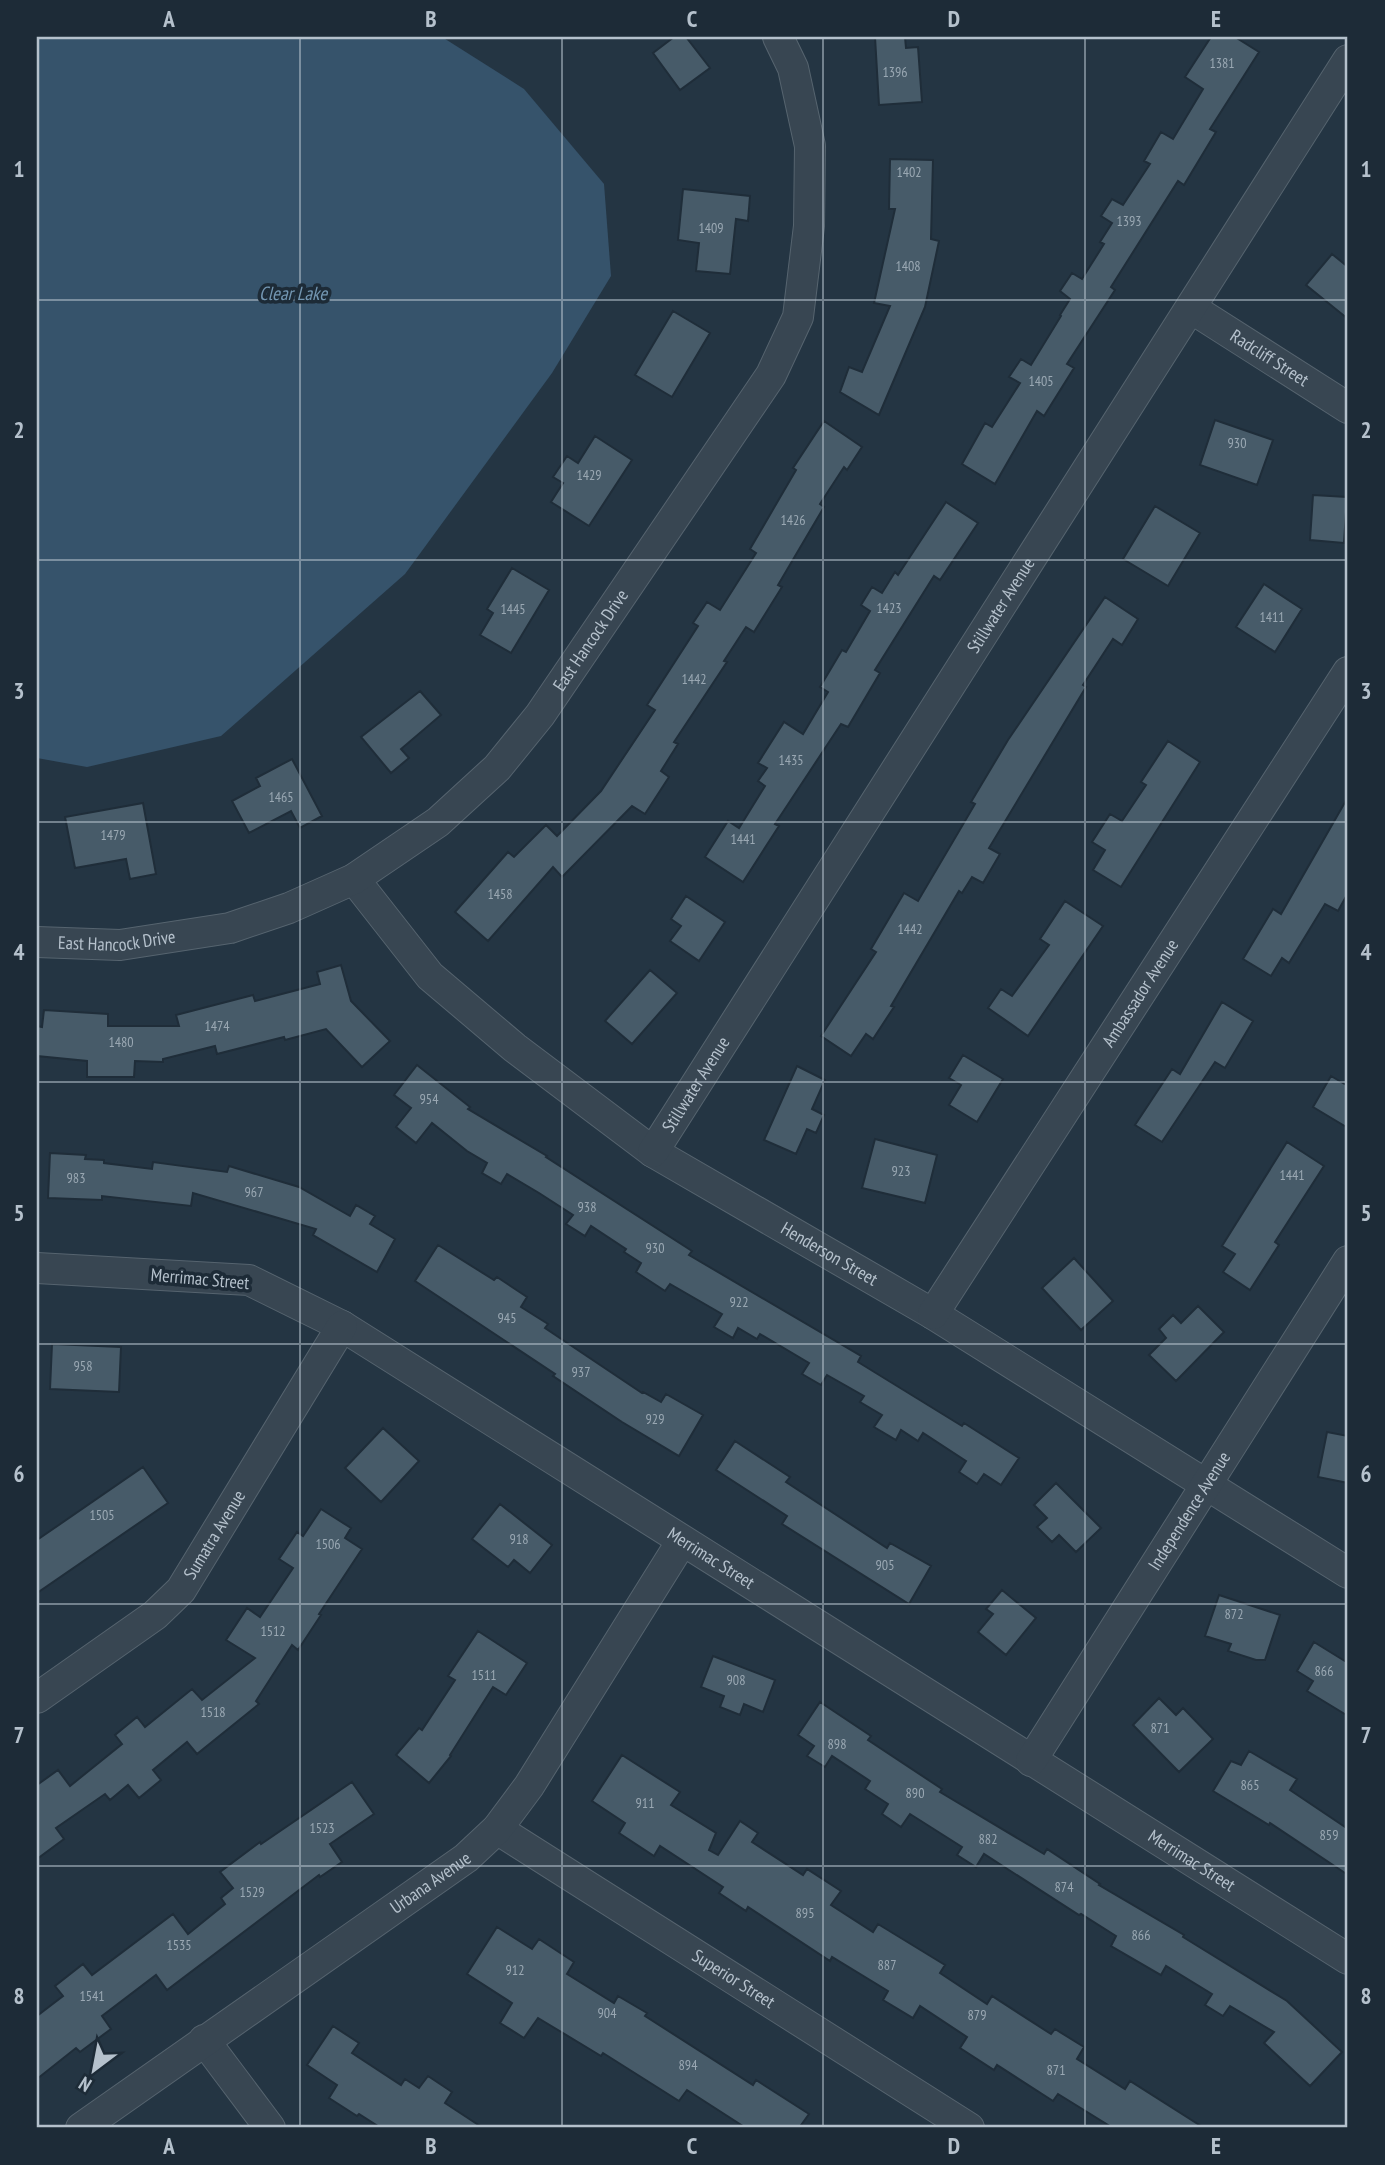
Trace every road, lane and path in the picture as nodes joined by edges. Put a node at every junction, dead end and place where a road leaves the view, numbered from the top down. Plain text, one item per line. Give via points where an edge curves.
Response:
1 (778, 37) edge
2 (1348, 60) edge
3 (1191, 309) junction
4 (1348, 408) edge
5 (1348, 671) edge
6 (354, 879) junction
7 (37, 942) edge
8 (653, 1152) junction
9 (1348, 1261) edge
10 (37, 1268) edge
11 (933, 1314) junction
12 (342, 1326) junction
13 (1206, 1486) junction
14 (682, 1541) junction
15 (1348, 1573) edge
16 (37, 1698) edge
17 (1031, 1760) junction
18 (497, 1829) junction
19 (1348, 1959) edge
20 (204, 2040) junction
21 (80, 2128) edge
22 (270, 2128) edge
23 (969, 2128) edge

1 - 6 street, East Hancock Drive via 793,68 810,146 809,226 798,317 771,375 548,704 497,768 438,822
2 - 3 street, Stillwater Avenue
3 - 4 street, Radcliff Street
3 - 8 street, Stillwater Avenue
5 - 11 street, Ambassador Avenue
6 - 7 street, East Hancock Drive via 230,928 120,945
6 - 8 street, Henderson Street via 430,976 515,1048
8 - 11 street, Henderson Street
9 - 13 street, Independence Avenue
10 - 12 street, Merrimac Street via 249,1280
11 - 13 street, Henderson Street
12 - 14 street, Merrimac Street
12 - 16 street, Sumatra Avenue via 181,1590 155,1615
13 - 15 street, Henderson Street
13 - 17 street, Independence Avenue
14 - 17 street, Merrimac Street
14 - 18 street, Urbana Avenue via 529,1786
17 - 19 street, Merrimac Street
18 - 20 street, Urbana Avenue via 466,1858
18 - 23 street, Superior Street
20 - 21 street, Urbana Avenue
20 - 22 street

